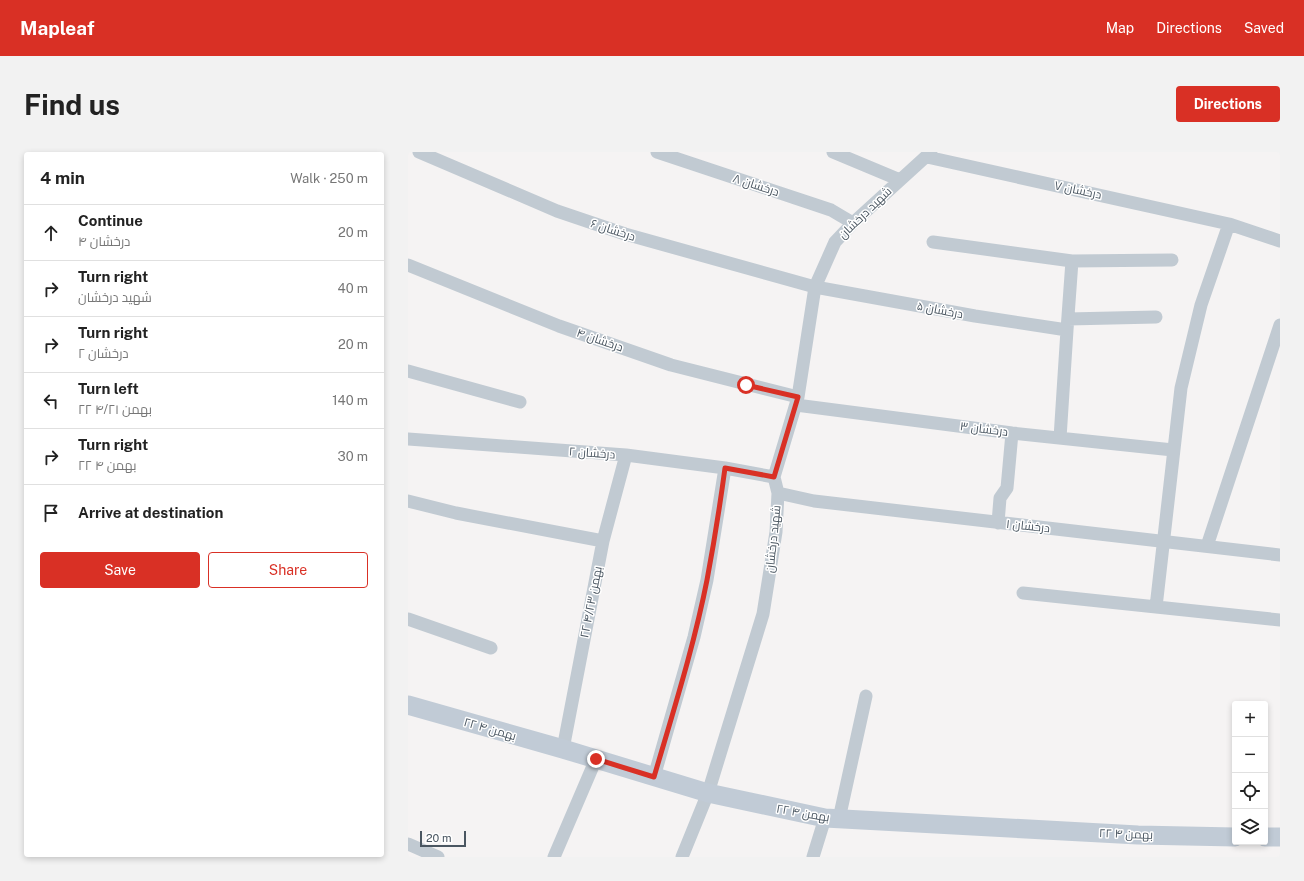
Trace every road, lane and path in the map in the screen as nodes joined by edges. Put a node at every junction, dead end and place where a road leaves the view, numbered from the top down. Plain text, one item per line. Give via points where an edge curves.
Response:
1 (419, 152) edge
2 (657, 152) edge
3 (833, 152) edge
4 (929, 154) edge
5 (900, 180) junction
6 (853, 223) junction
7 (1229, 224) junction
8 (1280, 241) edge
9 (933, 242) dead end
10 (1172, 260) dead end
11 (1072, 261) junction
12 (408, 265) edge
13 (815, 287) junction
14 (1156, 317) dead end
15 (1067, 324) junction
16 (1280, 325) edge
17 (408, 372) edge
18 (797, 401) junction
19 (520, 402) dead end
20 (1012, 433) junction
21 (1060, 438) junction
22 (408, 439) edge
23 (1173, 450) junction
24 (626, 455) junction
25 (725, 468) junction
26 (774, 477) junction
27 (778, 493) junction
28 (408, 501) edge
29 (998, 523) junction
30 (603, 541) junction
31 (1164, 541) junction
32 (1207, 546) junction
33 (1280, 555) edge
34 (1023, 593) dead end
35 (1156, 607) junction
36 (1280, 614) edge
37 (408, 619) edge
38 (1280, 620) edge
39 (1280, 629) edge
40 (491, 648) dead end
41 (866, 696) dead end
42 (408, 706) edge
43 (563, 749) junction
44 (596, 759) junction
45 (654, 777) junction
46 (708, 793) junction
47 (832, 818) junction
48 (1232, 837) edge
49 (1268, 837) edge
50 (1280, 838) edge
51 (408, 844) edge
52 (438, 857) edge
53 (554, 857) edge
54 (682, 857) edge
55 (813, 857) edge

1 - 13 street, درخشان ۶ via 557,211 625,234
2 - 6 street, درخشان ۸ via 831,210
3 - 5 street
4 - 5 street, شهید درخشان
4 - 7 street, درخشان ۷
5 - 6 street, شهید درخشان
6 - 13 street, شهید درخشان via 835,242
7 - 8 street, درخشان ۷
7 - 23 street via 1201,305 1181,388
9 - 11 street
10 - 11 street
11 - 15 street
12 - 18 street, درخشان ۴ via 559,326 663,362
13 - 15 street, درخشان ۵ via 975,316
13 - 18 street, شهید درخشان
14 - 15 street, درخشان ۵
15 - 21 street
16 - 32 street
17 - 19 street
18 - 20 street, درخشان ۳
18 - 26 street, شهید درخشان
20 - 21 street, درخشان ۳
20 - 29 street via 1007,488 1000,498
21 - 23 street, درخشان ۳
22 - 24 street, درخشان ۲
23 - 31 street
24 - 25 street, درخشان ۲
24 - 30 street, ۲۲ بهمن ۴/۲۳
25 - 26 street, درخشان ۲
25 - 45 street via 707,580 694,637
26 - 27 street, شهید درخشان
27 - 29 street, درخشان ۱ via 814,501
27 - 46 street, شهید درخشان via 776,532 763,614
28 - 30 street via 456,513
29 - 31 street, درخشان ۱
30 - 43 street, ۲۲ بهمن ۴/۲۳
31 - 32 street, درخشان ۱
31 - 35 street
32 - 33 street, درخشان ۱
34 - 35 street
35 - 38 street
36 - 38 street
37 - 40 street
38 - 39 street
41 - 47 street
42 - 43 street, ۲۲ بهمن ۴
43 - 44 street, ۲۲ بهمن ۴
44 - 45 street, ۲۲ بهمن ۴
44 - 53 street
45 - 46 street, ۲۲ بهمن ۴
46 - 47 street, ۲۲ بهمن ۴
46 - 54 street, شهید درخشان
47 - 48 street, ۲۲ بهمن ۴ via 1138,835
47 - 55 street
49 - 50 street
51 - 52 street

